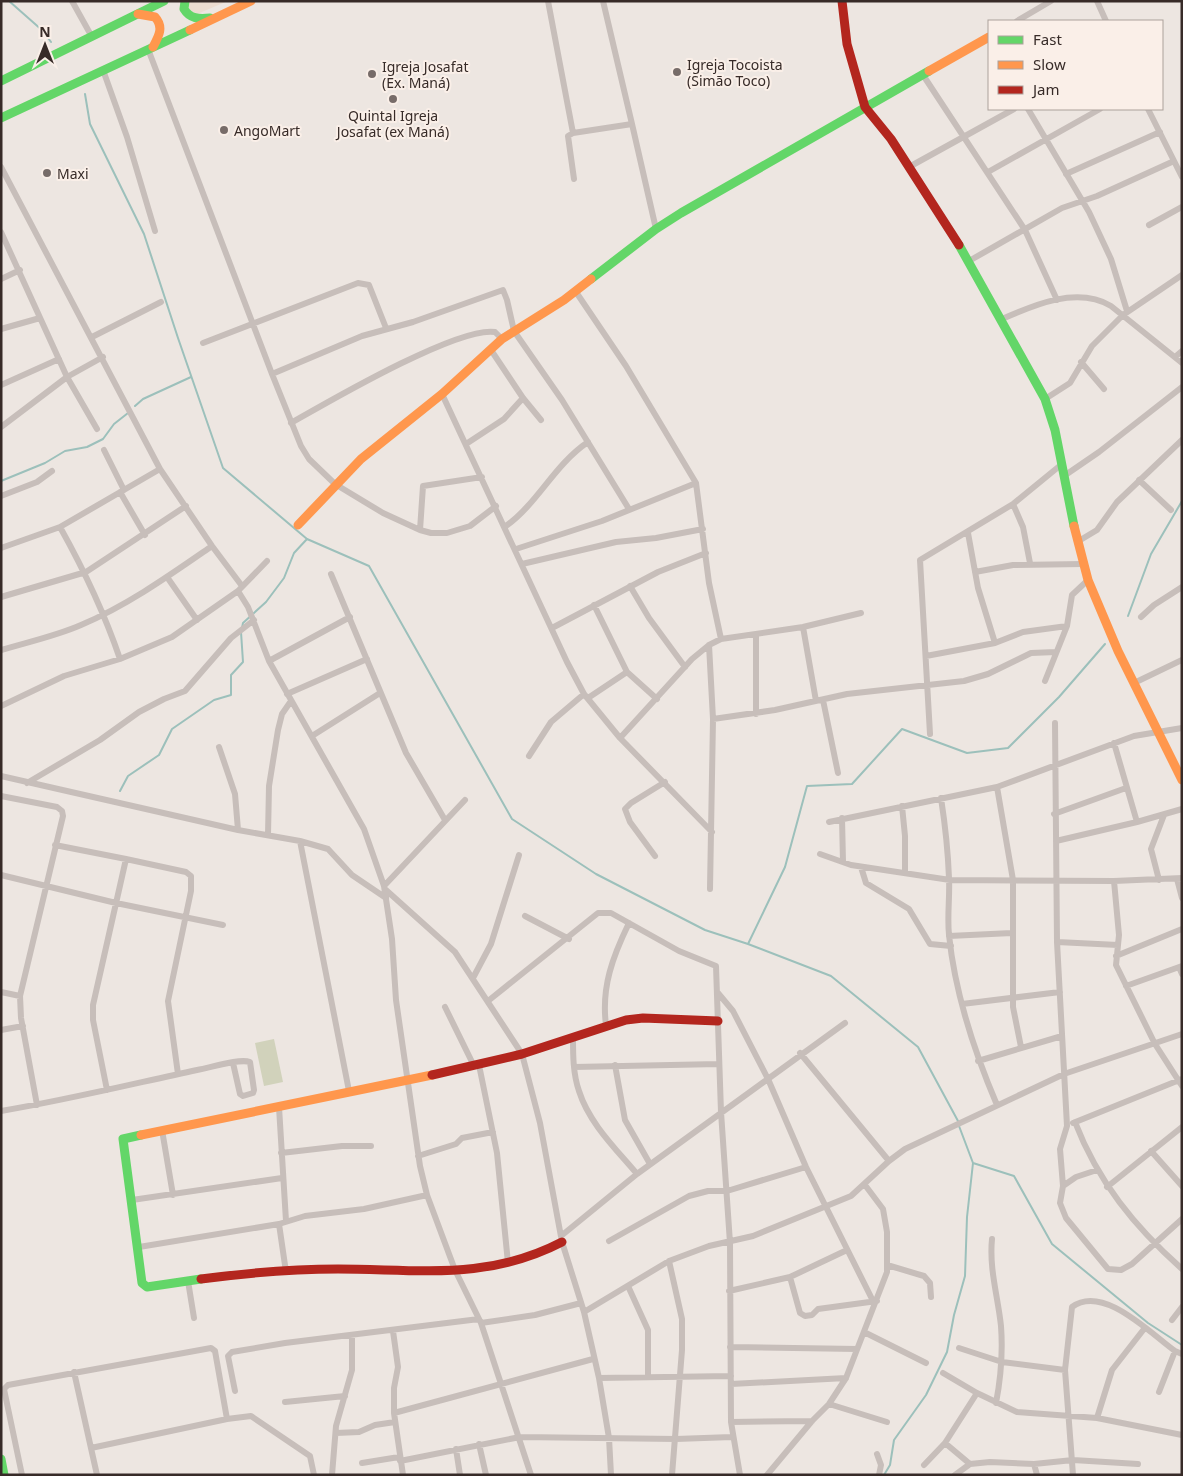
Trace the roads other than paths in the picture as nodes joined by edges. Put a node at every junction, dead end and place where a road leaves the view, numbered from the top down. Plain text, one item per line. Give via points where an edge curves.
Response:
1 (72, 1) edge
2 (164, 1) edge
3 (186, 1) edge
4 (251, 1) edge
5 (548, 1) edge
6 (603, 1) edge
7 (842, 1) edge
8 (1051, 1) edge
9 (1098, 1) edge
10 (137, 14) junction
11 (218, 18) junction
12 (1019, 20) edge
13 (1106, 20) edge
14 (92, 37) junction
15 (988, 39) edge
16 (151, 48) junction
17 (103, 70) junction
18 (923, 75) junction
19 (1, 81) edge
20 (865, 107) junction
21 (1012, 110) edge
22 (1029, 110) edge
23 (1098, 110) edge
24 (1149, 110) edge
25 (1, 118) edge
26 (632, 124) junction
27 (1160, 132) junction
28 (573, 133) junction
29 (964, 138) junction
30 (1046, 139) junction
31 (1174, 161) junction
32 (909, 167) junction
33 (1, 168) edge
34 (988, 172) junction
35 (1066, 174) junction
36 (1182, 177) edge
37 (574, 179) dead end
38 (1081, 200) junction
39 (1182, 207) edge
40 (1149, 225) dead end
41 (656, 229) junction
42 (1025, 230) junction
43 (155, 231) dead end
44 (2, 234) edge
45 (969, 261) junction
46 (20, 270) junction
47 (1182, 275) edge
48 (1, 279) edge
49 (576, 292) junction
50 (1057, 300) junction
51 (161, 302) dead end
52 (1125, 313) junction
53 (40, 318) junction
54 (1002, 319) junction
55 (253, 323) junction
56 (386, 328) junction
57 (1, 329) edge
58 (514, 331) junction
59 (92, 337) junction
60 (502, 338) junction
61 (203, 343) dead end
62 (490, 350) junction
63 (1182, 351) edge
64 (103, 356) junction
65 (1175, 357) junction
66 (59, 358) junction
67 (1082, 362) junction
68 (1182, 363) edge
69 (272, 374) junction
70 (67, 377) junction
71 (1, 385) edge
72 (1182, 387) edge
73 (1104, 389) dead end
74 (442, 394) junction
75 (523, 398) junction
76 (1045, 399) junction
77 (541, 420) dead end
78 (291, 423) junction
79 (1, 426) edge
80 (97, 429) dead end
81 (1182, 440) edge
82 (588, 442) junction
83 (466, 444) junction
84 (104, 450) dead end
85 (1062, 464) junction
86 (160, 469) junction
87 (52, 471) dead end
88 (1064, 476) junction
89 (482, 477) junction
90 (1139, 480) junction
91 (696, 483) junction
92 (335, 484) junction
93 (122, 491) junction
94 (1, 496) edge
95 (1014, 504) junction
96 (186, 506) junction
97 (496, 506) junction
98 (629, 509) junction
99 (1170, 510) dead end
100 (298, 524) dead end
101 (506, 526) junction
102 (60, 527) junction
103 (703, 529) junction
104 (420, 530) junction
105 (968, 532) junction
106 (145, 535) junction
107 (1077, 542) junction
108 (212, 546) junction
109 (1, 548) edge
110 (516, 549) junction
111 (706, 553) junction
112 (267, 561) dead end
113 (1030, 563) junction
114 (522, 564) junction
115 (1083, 564) junction
116 (86, 572) junction
117 (975, 572) junction
118 (331, 574) dead end
119 (167, 577) junction
120 (1088, 580) junction
121 (630, 586) junction
122 (1182, 587) edge
123 (240, 589) junction
124 (1, 597) edge
125 (594, 605) junction
126 (861, 613) dead end
127 (105, 614) junction
128 (350, 617) junction
129 (1141, 617) dead end
130 (197, 620) junction
131 (254, 620) junction
132 (1066, 626) junction
133 (803, 627) junction
134 (552, 628) junction
135 (756, 634) junction
136 (721, 639) junction
137 (995, 643) junction
138 (709, 645) junction
139 (1, 650) edge
140 (1056, 652) junction
141 (926, 656) junction
142 (120, 659) junction
143 (367, 659) junction
144 (1182, 660) edge
145 (269, 662) junction
146 (685, 667) junction
147 (627, 672) junction
148 (1045, 681) dead end
149 (1134, 683) junction
150 (926, 686) junction
151 (380, 693) junction
152 (287, 694) junction
153 (586, 696) junction
154 (657, 699) junction
155 (823, 700) junction
156 (290, 701) junction
157 (816, 701) junction
158 (1, 706) edge
159 (756, 714) junction
160 (713, 719) junction
161 (1055, 723) dead end
162 (1182, 728) edge
163 (1157, 731) junction
164 (930, 734) dead end
165 (312, 736) junction
166 (620, 738) junction
167 (1114, 743) junction
168 (219, 747) dead end
169 (529, 756) dead end
170 (1054, 767) junction
171 (838, 773) dead end
172 (1, 776) edge
173 (1182, 780) edge
174 (665, 782) junction
175 (27, 783) junction
176 (998, 787) junction
177 (1126, 788) junction
178 (1, 796) edge
179 (941, 798) junction
180 (465, 800) dead end
181 (902, 806) junction
182 (1182, 809) edge
183 (1054, 814) junction
184 (1164, 815) junction
185 (842, 818) junction
186 (445, 820) junction
187 (829, 822) dead end
188 (1137, 822) junction
189 (238, 830) junction
190 (712, 832) junction
191 (268, 835) junction
192 (300, 841) junction
193 (1056, 841) junction
194 (56, 845) junction
195 (820, 854) dead end
196 (519, 855) dead end
197 (655, 856) dead end
198 (126, 859) junction
199 (843, 862) junction
200 (861, 867) junction
201 (905, 872) junction
202 (1, 875) edge
203 (1180, 879) edge
204 (950, 880) junction
205 (1013, 880) junction
206 (1056, 880) junction
207 (1159, 880) junction
208 (1114, 881) junction
209 (46, 886) junction
210 (710, 889) dead end
211 (386, 891) junction
212 (1182, 898) edge
213 (116, 903) junction
214 (525, 916) dead end
215 (186, 917) junction
216 (629, 923) junction
217 (223, 925) dead end
218 (1182, 929) edge
219 (1012, 933) junction
220 (949, 936) junction
221 (569, 939) junction
222 (1057, 942) junction
223 (1118, 945) junction
224 (951, 946) junction
225 (1116, 956) junction
226 (1180, 966) edge
227 (1182, 974) edge
228 (473, 978) junction
229 (1126, 986) junction
230 (1, 992) edge
231 (1060, 992) junction
232 (718, 993) junction
233 (20, 996) junction
234 (1013, 997) junction
235 (488, 1001) junction
236 (962, 1004) junction
237 (445, 1007) dead end
238 (718, 1021) junction
239 (844, 1022) dead end
240 (606, 1025) junction
241 (23, 1026) junction
242 (1, 1030) edge
243 (1182, 1034) edge
244 (1062, 1036) junction
245 (573, 1037) junction
246 (1155, 1044) junction
247 (1021, 1047) junction
248 (800, 1053) junction
249 (522, 1054) junction
250 (978, 1061) junction
251 (233, 1063) junction
252 (719, 1064) junction
253 (615, 1065) junction
254 (476, 1066) junction
255 (574, 1067) junction
256 (178, 1074) junction
257 (1064, 1074) junction
258 (768, 1078) junction
259 (406, 1081) junction
260 (1181, 1082) edge
261 (107, 1090) junction
262 (349, 1091) junction
263 (997, 1104) junction
264 (38, 1105) junction
265 (279, 1106) junction
266 (1, 1111) edge
267 (721, 1112) junction
268 (1075, 1122) junction
269 (1067, 1126) junction
270 (1182, 1127) edge
271 (162, 1130) junction
272 (493, 1132) junction
273 (371, 1146) dead end
274 (1150, 1151) junction
275 (281, 1153) junction
276 (418, 1156) junction
277 (889, 1161) junction
278 (650, 1164) junction
279 (806, 1167) junction
280 (1097, 1170) junction
281 (637, 1174) junction
282 (282, 1178) junction
283 (866, 1185) junction
284 (1063, 1186) junction
285 (1182, 1186) edge
286 (1107, 1187) junction
287 (727, 1191) junction
288 (172, 1195) junction
289 (427, 1195) junction
290 (132, 1200) junction
291 (825, 1207) junction
292 (1182, 1219) edge
293 (283, 1222) junction
294 (561, 1239) junction
295 (992, 1239) dead end
296 (608, 1241) dead end
297 (730, 1243) junction
298 (1154, 1243) junction
299 (139, 1247) junction
300 (847, 1250) junction
301 (669, 1261) junction
302 (508, 1263) junction
303 (887, 1265) junction
304 (1182, 1269) edge
305 (455, 1270) junction
306 (286, 1272) junction
307 (790, 1277) junction
308 (188, 1281) junction
309 (628, 1286) junction
310 (729, 1291) junction
311 (930, 1297) dead end
312 (875, 1301) junction
313 (581, 1303) junction
314 (1182, 1307) edge
315 (584, 1312) junction
316 (194, 1318) dead end
317 (1172, 1320) dead end
318 (480, 1321) junction
319 (1144, 1329) junction
320 (393, 1331) junction
321 (864, 1332) junction
322 (352, 1335) junction
323 (730, 1347) junction
324 (958, 1348) dead end
325 (857, 1349) junction
326 (1174, 1351) junction
327 (1182, 1354) edge
328 (593, 1359) junction
329 (1002, 1362) junction
330 (926, 1363) dead end
331 (1065, 1370) junction
332 (74, 1372) junction
333 (943, 1372) dead end
334 (648, 1376) junction
335 (680, 1376) junction
336 (731, 1376) junction
337 (599, 1378) junction
338 (846, 1378) junction
339 (502, 1384) junction
340 (731, 1384) junction
341 (235, 1391) dead end
342 (1159, 1392) dead end
343 (977, 1393) junction
344 (345, 1396) junction
345 (285, 1402) dead end
346 (996, 1402) junction
347 (829, 1404) junction
348 (394, 1413) junction
349 (1068, 1415) junction
350 (228, 1418) junction
351 (1097, 1418) junction
352 (812, 1421) junction
353 (395, 1422) junction
354 (731, 1422) junction
355 (887, 1422) dead end
356 (336, 1433) junction
357 (1182, 1435) edge
358 (520, 1437) junction
359 (732, 1437) junction
360 (609, 1438) junction
361 (676, 1439) junction
362 (945, 1443) junction
363 (479, 1444) junction
364 (91, 1448) junction
365 (456, 1449) junction
366 (877, 1454) dead end
367 (399, 1459) junction
368 (1, 1460) edge
369 (1073, 1460) junction
370 (362, 1464) dead end
371 (970, 1464) junction
372 (1034, 1464) junction
373 (1138, 1464) dead end
374 (924, 1465) dead end
375 (963, 1472) edge
376 (4, 1475) edge
377 (22, 1475) edge
378 (97, 1475) edge
379 (314, 1475) edge
380 (332, 1475) edge
381 (403, 1475) edge
382 (460, 1475) edge
383 (486, 1475) edge
384 (531, 1475) edge
385 (610, 1475) edge
386 (672, 1475) edge
387 (740, 1475) edge
388 (767, 1475) edge
389 (879, 1475) edge
390 (955, 1475) edge
391 (1037, 1475) edge
392 (1073, 1475) edge

1 - 14 street
2 - 10 main road
3 - 11 main road via 184,9 193,18
4 - 11 main road
5 - 28 street
6 - 26 street
7 - 20 main road via 847,44
8 - 12 street
9 - 13 street
10 - 14 main road
10 - 16 main road via 155,17 160,24 160,33
11 - 16 main road
14 - 19 main road
15 - 18 main road
16 - 17 main road
16 - 55 street
17 - 25 main road
17 - 43 street
18 - 20 main road
18 - 29 street
20 - 32 main road
20 - 41 main road
21 - 29 street
22 - 30 street
23 - 30 street
24 - 27 street
26 - 28 street
26 - 41 street
27 - 31 street
27 - 35 street
28 - 37 street via 567,138
29 - 32 street
29 - 34 street
30 - 34 street
30 - 35 street
31 - 36 street
31 - 38 street
32 - 45 main road
33 - 59 street
34 - 42 street
35 - 38 street
38 - 42 street
38 - 52 street via 1111,259
39 - 40 street
41 - 49 main road
42 - 45 street
42 - 50 street
44 - 46 street
45 - 54 main road
46 - 48 street
46 - 53 street
47 - 52 street
49 - 58 main road
49 - 91 street via 626,366
50 - 52 street via 1098,300
50 - 54 street
51 - 59 street
52 - 65 street
52 - 67 street via 1097,341
53 - 57 street
53 - 66 street
54 - 76 main road
55 - 56 street via 358,283 369,285
55 - 61 street
55 - 69 street
56 - 58 street via 413,322 503,290
56 - 69 street
58 - 60 main road
58 - 82 street
59 - 64 street
60 - 62 main road
60 - 78 street via 495,332 485,332 429,350
62 - 74 main road
62 - 75 street
63 - 65 street
64 - 70 street
64 - 86 street
65 - 68 street
66 - 70 street
66 - 71 street
67 - 73 street
67 - 76 street via 1070,383
69 - 78 street
70 - 79 street
70 - 80 street
72 - 88 street
74 - 83 street
74 - 92 main road via 371,450
75 - 77 street
75 - 83 street via 504,419
76 - 85 main road
78 - 92 street via 309,459
81 - 90 street
82 - 98 street
82 - 101 street via 560,467 517,518
83 - 89 street
84 - 93 street
85 - 88 main road
85 - 95 street
86 - 93 street
86 - 96 street
87 - 94 street via 37,482
88 - 107 main road
89 - 97 street
89 - 104 street via 422,486
90 - 99 street
90 - 107 street via 1117,502 1097,530
91 - 98 street
91 - 103 street
92 - 100 main road
92 - 104 street via 388,516
93 - 102 street
93 - 106 street
95 - 105 street
95 - 113 street via 1023,527
96 - 106 street
96 - 108 street
97 - 101 street
97 - 104 street via 470,526 459,530 432,533
98 - 110 street
101 - 110 street
102 - 109 street
102 - 116 street
103 - 111 street
103 - 114 street via 616,542
105 - 117 street
105 - 141 street via 920,560
106 - 116 street
107 - 115 main road
108 - 119 street
108 - 123 street
110 - 114 street
111 - 121 street
111 - 136 street
112 - 123 street
113 - 115 street
113 - 117 street
114 - 134 street
115 - 120 main road
116 - 124 street
116 - 127 street
117 - 137 street
118 - 128 street
119 - 127 street
119 - 130 street
120 - 132 street via 1072,595
120 - 149 main road
121 - 125 street
121 - 146 street
122 - 129 street
123 - 130 street
123 - 131 street
125 - 134 street
125 - 147 street
126 - 133 street
127 - 139 street via 68,630
127 - 142 street
128 - 143 street
128 - 145 street
130 - 142 street via 172,637
131 - 145 street
131 - 175 street via 231,638 185,691 139,712 100,740
132 - 137 street via 1023,632
132 - 140 street
133 - 135 street
133 - 157 street
134 - 153 street
135 - 136 street
135 - 159 street
136 - 138 street
137 - 141 street
138 - 146 street
138 - 160 street
140 - 148 street
140 - 150 street via 1032,653 976,678
141 - 150 street
142 - 158 street via 64,676
143 - 151 street
143 - 152 street
144 - 149 street
145 - 152 street
146 - 154 street
147 - 153 street
147 - 154 street
149 - 163 main road
150 - 155 street via 847,694
150 - 164 street
151 - 165 street
151 - 186 street via 413,766
152 - 156 street
153 - 166 street
153 - 169 street via 551,722
154 - 166 street
155 - 157 street
155 - 171 street
156 - 165 street
156 - 191 street via 278,730 270,786
157 - 159 street
159 - 160 street
160 - 190 street
161 - 170 street
162 - 163 street
163 - 167 street
163 - 173 main road
165 - 211 street via 364,829
166 - 174 street
167 - 170 street
167 - 177 street
168 - 189 street via 235,794
170 - 176 street
170 - 183 street
172 - 175 street
174 - 190 street
174 - 197 street via 625,809 630,822
175 - 189 street
176 - 179 street
176 - 205 street
177 - 183 street
177 - 188 street
178 - 194 street via 57,807 62,811
179 - 181 street
179 - 204 street
180 - 186 street
181 - 185 street
181 - 201 street
182 - 184 street
183 - 193 street
184 - 188 street
184 - 207 street via 1151,849
185 - 187 street
185 - 199 street
186 - 211 street
188 - 193 street
189 - 191 street
190 - 210 street
191 - 192 street
192 - 211 street via 328,849 352,875
192 - 262 street
193 - 206 street
194 - 198 street
194 - 209 street
195 - 199 street
196 - 228 street via 491,944
198 - 213 street
198 - 215 street via 186,872 191,876
199 - 200 street
200 - 201 street
200 - 224 street via 866,882 910,909 930,944
201 - 204 street
202 - 209 street
203 - 207 street
203 - 212 street
204 - 205 street
204 - 220 street
205 - 206 street
205 - 219 street
206 - 208 street
206 - 222 street
207 - 208 street
208 - 223 street
209 - 213 street
209 - 233 street
211 - 228 street via 452,949
211 - 259 street
213 - 215 street
213 - 261 street via 92,1012
214 - 221 street
215 - 217 street
215 - 256 street via 168,1001
216 - 221 street via 611,913 598,913
216 - 232 street via 679,951 713,964 717,970
216 - 240 street via 611,964 605,1005
218 - 225 street
219 - 220 street
219 - 234 street
220 - 224 street
221 - 235 street
222 - 223 street
222 - 231 street
223 - 225 street
224 - 236 street
225 - 229 street
226 - 227 street
226 - 229 street
228 - 235 street
229 - 246 street
230 - 233 street
231 - 234 street
231 - 244 street
232 - 238 street
232 - 258 street via 733,1011
233 - 241 street
234 - 236 street
234 - 247 street
235 - 249 street
236 - 250 street
237 - 254 street
238 - 240 main road via 643,1018
238 - 252 street
239 - 248 street
240 - 245 main road
241 - 242 street
241 - 264 street
243 - 246 street
244 - 247 street
244 - 257 street
245 - 249 main road
245 - 255 street
246 - 257 street
246 - 260 street
247 - 250 street
248 - 258 street
248 - 277 street
249 - 254 main road
249 - 294 street via 540,1122
250 - 263 street
251 - 251 street via 250,1062 253,1094 240,1094
251 - 256 street
252 - 253 street
252 - 267 street
253 - 255 street
253 - 278 street via 625,1120
254 - 259 main road
254 - 272 street
255 - 281 street via 578,1090 590,1114
256 - 261 street
257 - 263 street
257 - 269 street
258 - 267 street
258 - 279 street
259 - 262 main road
259 - 276 street
260 - 268 street
261 - 264 street
262 - 265 main road
263 - 277 street via 905,1149
264 - 266 street
265 - 271 main road
265 - 275 street
267 - 278 street
267 - 287 street
268 - 269 street
268 - 280 street
269 - 284 street via 1060,1149
270 - 274 street
271 - 288 street
271 - 290 main road via 123,1139
272 - 276 street via 462,1138 456,1144
272 - 302 street
273 - 275 street via 336,1146
274 - 285 street
274 - 286 street
275 - 282 street
276 - 289 street
277 - 283 street
278 - 281 street
279 - 287 street
279 - 291 street
280 - 284 street via 1076,1177
280 - 286 street
281 - 294 street
282 - 288 street
282 - 293 street
283 - 291 street via 851,1196
283 - 303 street via 883,1209
284 - 298 street via 1060,1203 1066,1218 1108,1269 1125,1269
286 - 298 street
287 - 296 street via 689,1196
287 - 297 street
288 - 290 street
289 - 293 street
289 - 305 street
290 - 299 main road
291 - 297 street
291 - 300 street
292 - 298 street
293 - 299 street
293 - 306 street
294 - 302 main road via 538,1256
294 - 313 street
295 - 329 street via 990,1259 1001,1326
297 - 301 street via 709,1246
297 - 310 street
298 - 304 street
299 - 308 main road via 144,1286
300 - 307 street
300 - 312 street
301 - 309 street
301 - 335 street via 682,1311
302 - 305 main road
303 - 311 street via 924,1276 930,1283
303 - 312 street
305 - 306 main road via 308,1269
305 - 318 street
306 - 308 main road
307 - 310 street
307 - 312 street via 800,1313 805,1316 818,1309
308 - 316 street
309 - 315 street
309 - 334 street via 648,1330
310 - 323 street
312 - 321 street
313 - 315 street
313 - 318 street via 535,1315
314 - 317 street
315 - 328 street
318 - 320 street
318 - 339 street
319 - 326 street
319 - 331 street via 1108,1303 1079,1302 1072,1308
319 - 351 street via 1112,1370
320 - 322 street
320 - 348 street via 398,1367
321 - 325 street
321 - 330 street
322 - 341 street via 232,1352 228,1356
322 - 344 street via 353,1361
323 - 325 street
323 - 336 street
324 - 329 street
325 - 338 street
326 - 327 street
326 - 342 street
328 - 337 street
328 - 339 street
329 - 331 street
329 - 346 street
331 - 349 street
332 - 350 street via 211,1348 215,1351
332 - 364 street
332 - 377 street via 8,1385 4,1389
333 - 343 street
334 - 335 street
334 - 337 street
335 - 336 street
335 - 361 street
336 - 340 street
337 - 360 street
338 - 340 street
338 - 347 street
339 - 348 street
339 - 358 street
340 - 354 street
343 - 346 street
343 - 362 street
344 - 345 street
344 - 356 street
346 - 349 street via 1017,1412
347 - 352 street
347 - 355 street
348 - 353 street
349 - 351 street
349 - 369 street
350 - 364 street
350 - 379 street via 256,1418 310,1456
351 - 357 street
352 - 354 street
352 - 388 street
353 - 356 street via 359,1432
353 - 367 street
354 - 359 street
356 - 380 street
358 - 360 street
358 - 363 street
358 - 384 street
359 - 361 street
359 - 387 street
360 - 361 street
360 - 385 street
361 - 386 street
362 - 371 street
362 - 374 street
363 - 365 street
363 - 383 street
364 - 378 street
365 - 367 street
365 - 382 street
366 - 389 street via 881,1465
367 - 370 street
367 - 381 street
368 - 376 main road
369 - 372 street
369 - 373 street
369 - 392 street
371 - 372 street
371 - 375 street
372 - 391 street
375 - 390 street

